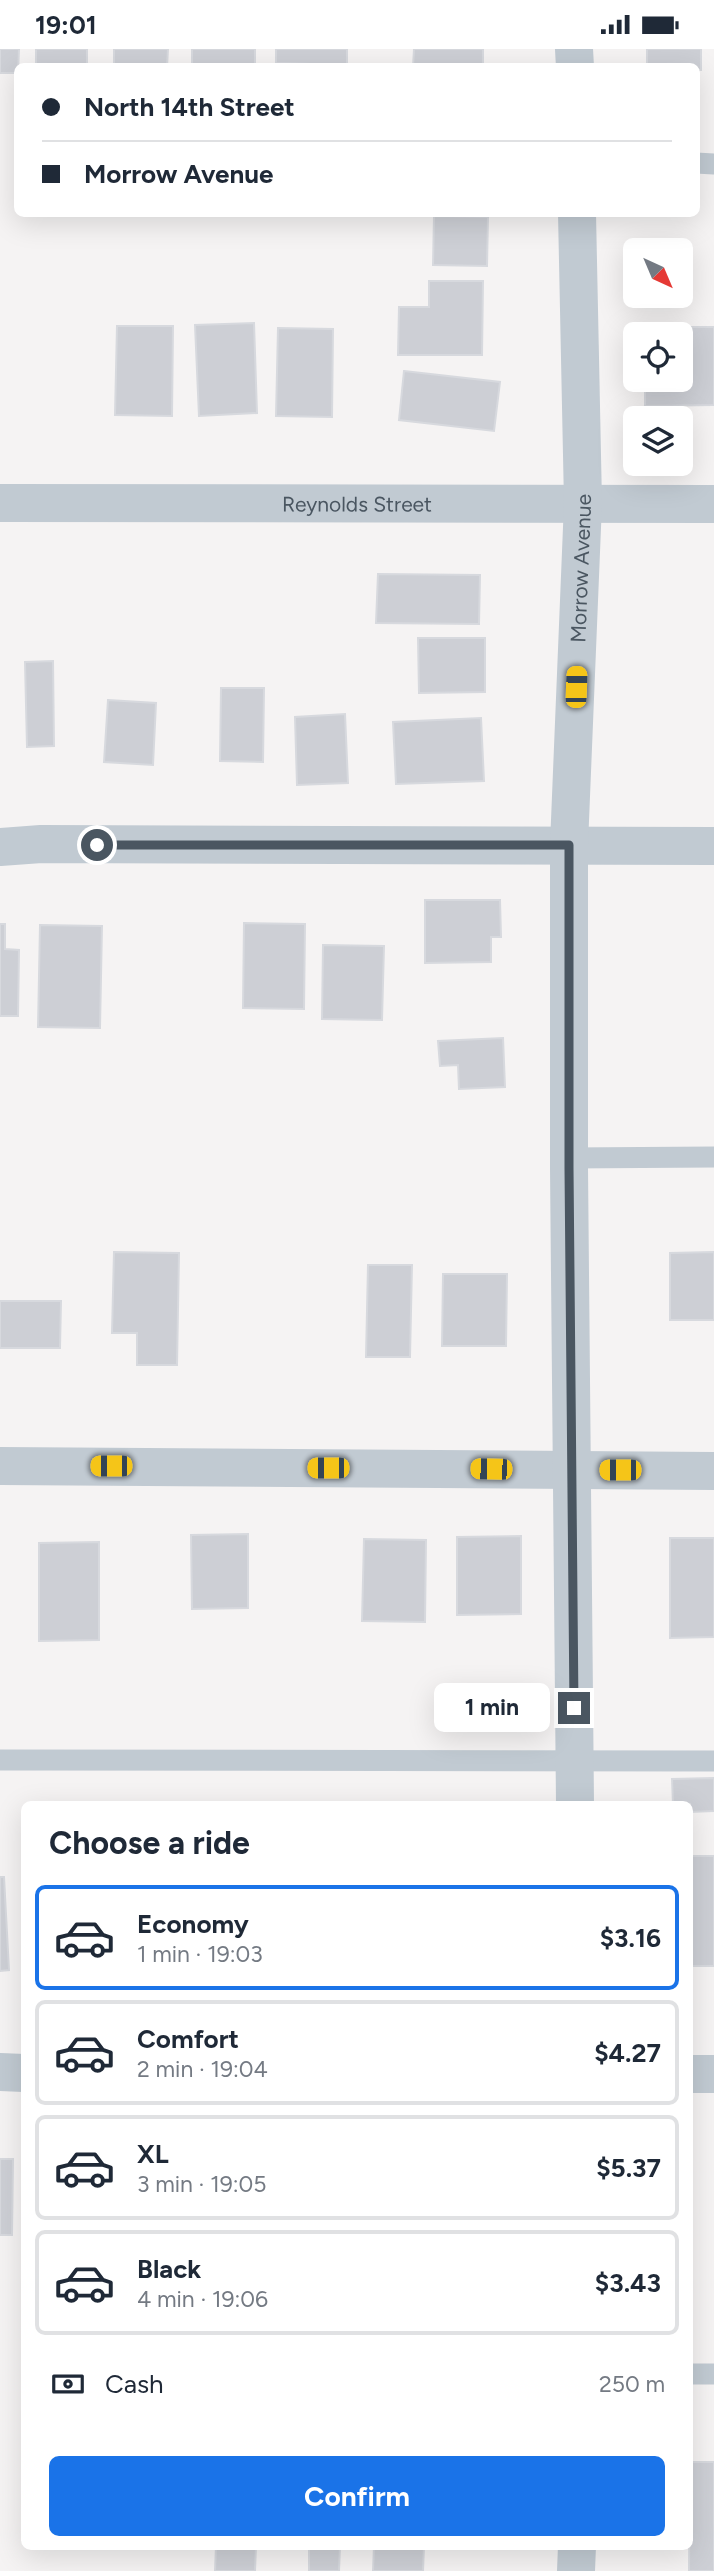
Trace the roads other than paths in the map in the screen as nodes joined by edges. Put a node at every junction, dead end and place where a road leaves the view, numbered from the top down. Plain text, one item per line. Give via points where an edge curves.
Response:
1 (577, 217) edge
2 (0, 503) edge
3 (583, 503) junction
4 (714, 504) edge
5 (569, 845) junction
6 (714, 846) edge
7 (0, 847) edge
8 (714, 1157) edge
9 (569, 1158) junction
10 (0, 1466) edge
11 (572, 1470) junction
12 (714, 1471) edge
13 (0, 1760) edge
14 (575, 1761) junction
15 (714, 1761) edge
16 (575, 1801) edge
17 (0, 2072) edge
18 (21, 2073) edge
19 (693, 2074) edge
20 (714, 2074) edge
21 (693, 2374) edge
22 (714, 2374) edge
23 (577, 2550) edge
24 (576, 2571) edge

1 - 3 street, Morrow Avenue
2 - 3 street, Reynolds Street
3 - 4 street, Reynolds Street
3 - 5 street, Morrow Avenue
5 - 6 street
5 - 7 street
5 - 9 street, Morrow Avenue
8 - 9 lane
9 - 11 street, Morrow Avenue
10 - 11 street
11 - 12 street
11 - 14 street, Morrow Avenue
13 - 14 lane
14 - 15 lane
14 - 16 street, Morrow Avenue
17 - 18 street
19 - 20 street
21 - 22 lane
23 - 24 street

